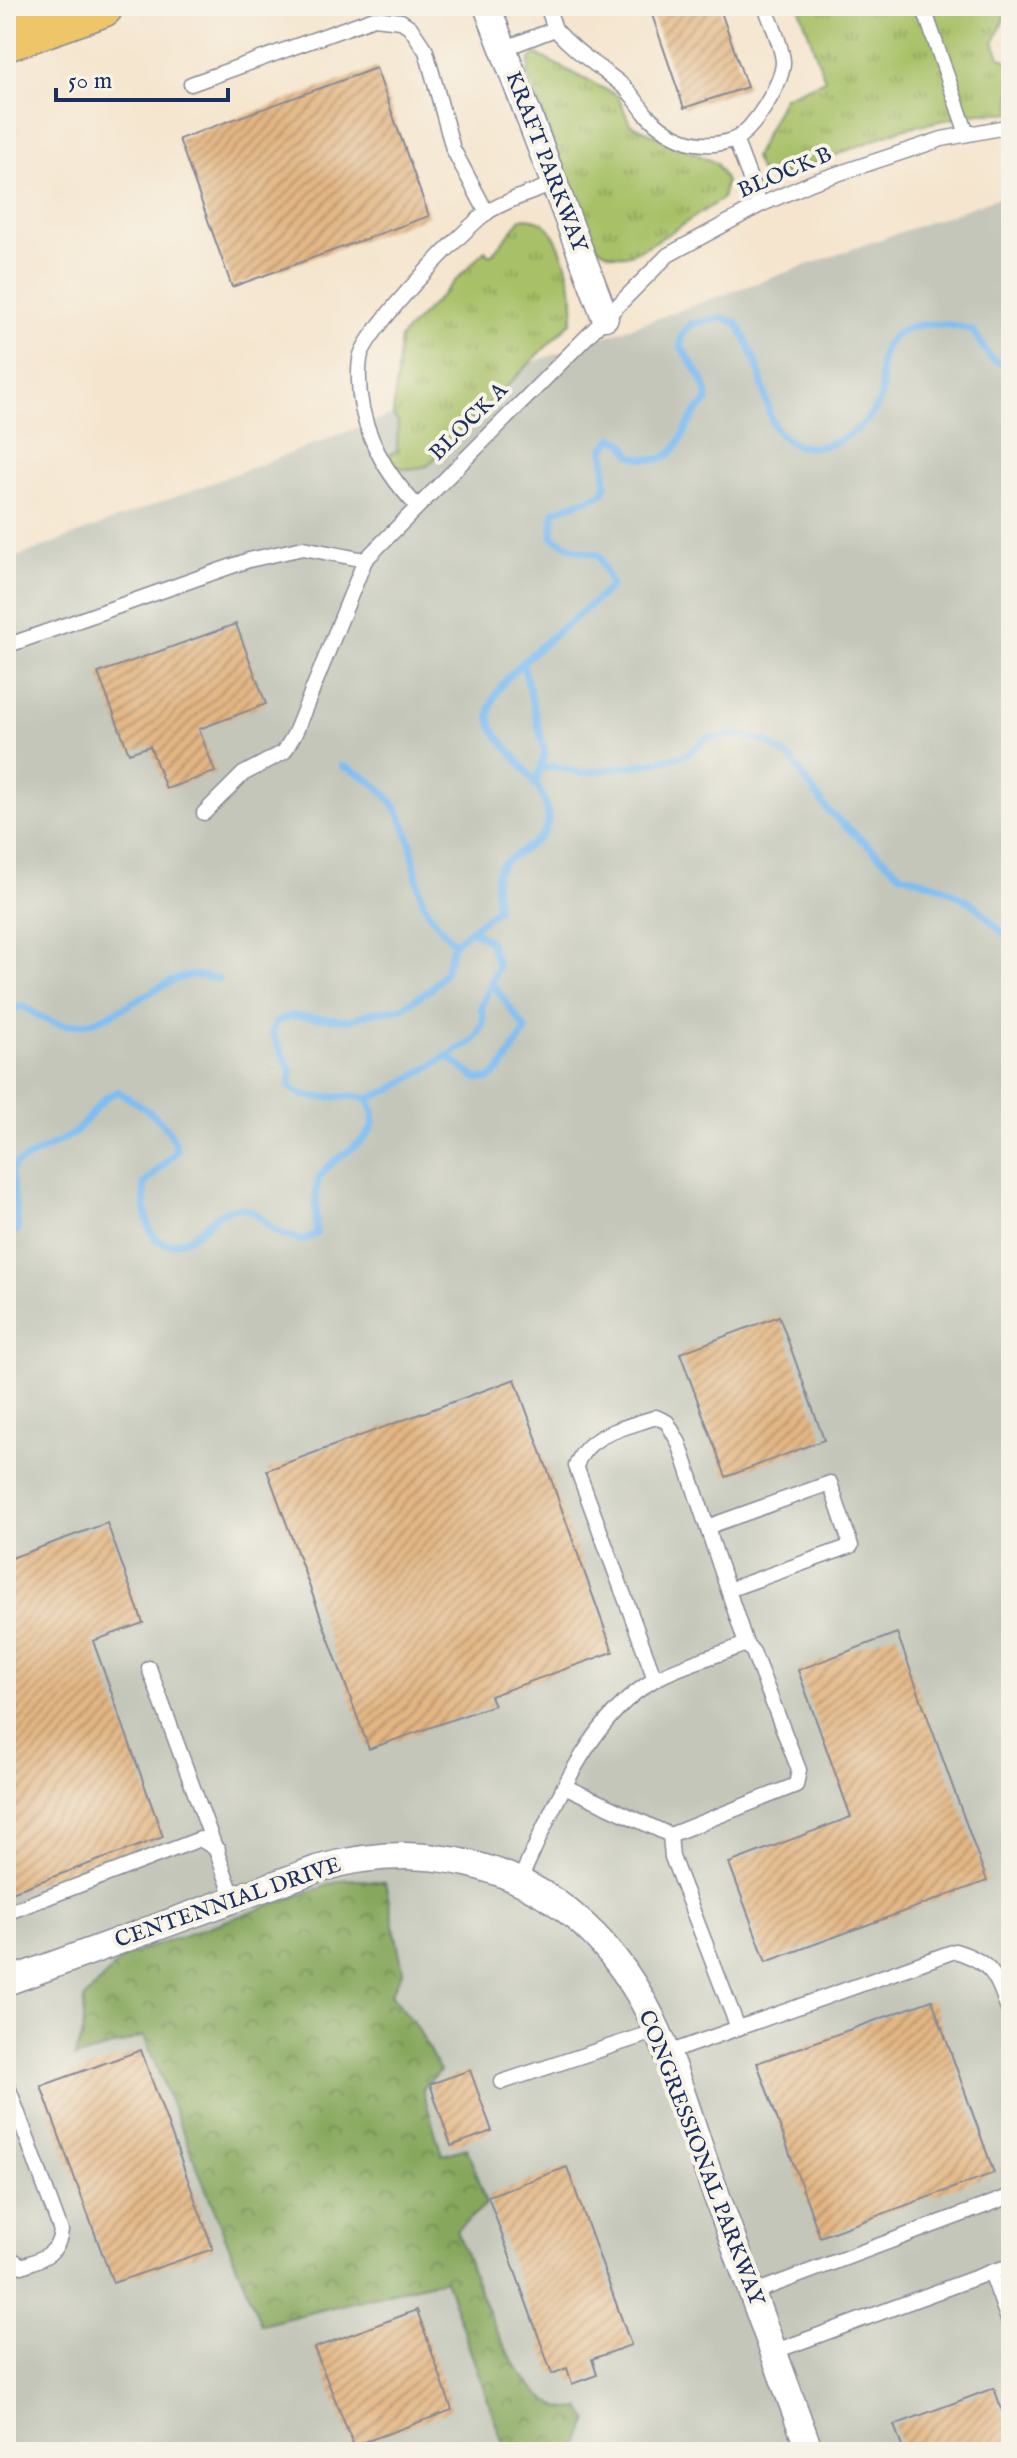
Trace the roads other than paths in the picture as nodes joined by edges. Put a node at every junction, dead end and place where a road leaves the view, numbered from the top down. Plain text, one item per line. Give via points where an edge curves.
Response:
1 (102, 6) edge
2 (487, 6) edge
3 (547, 6) edge
4 (765, 6) edge
5 (923, 6) edge
6 (555, 29) junction
7 (6, 40) edge
8 (503, 49) junction
9 (191, 84) dead end
10 (1011, 126) edge
11 (967, 134) junction
12 (735, 139) junction
13 (553, 184) junction
14 (760, 205) junction
15 (487, 213) junction
16 (605, 317) junction
17 (417, 506) junction
18 (365, 560) junction
19 (6, 646) edge
20 (204, 813) dead end
21 (707, 1527) junction
22 (728, 1590) junction
23 (746, 1644) junction
24 (149, 1668) dead end
25 (655, 1679) junction
26 (564, 1786) junction
27 (670, 1835) junction
28 (218, 1850) junction
29 (510, 1878) junction
30 (234, 1899) junction
31 (6, 1913) edge
32 (6, 1982) edge
33 (1011, 2018) edge
34 (738, 2028) junction
35 (661, 2043) junction
36 (6, 2081) edge
37 (502, 2082) dead end
38 (1011, 2196) edge
39 (6, 2255) edge
40 (1011, 2266) edge
41 (991, 2272) junction
42 (752, 2293) junction
43 (1011, 2328) edge
44 (773, 2352) junction
45 (810, 2452) edge

1 - 7 main road
2 - 8 street, KRAFT PARKWAY
3 - 6 lane
4 - 12 lane via 783,64 748,133
5 - 11 lane
6 - 8 lane
6 - 12 lane via 670,133 711,147
8 - 13 street, KRAFT PARKWAY
9 - 15 lane via 374,18 401,21 426,51 453,149
10 - 11 lane, BLOCK B
11 - 14 lane, BLOCK B via 883,157
12 - 14 lane
13 - 15 lane
13 - 16 street, KRAFT PARKWAY
14 - 16 lane, BLOCK B via 668,255
15 - 17 lane via 416,280 359,355 361,413 391,480
16 - 17 lane, BLOCK A
17 - 18 lane, BLOCK A
18 - 19 lane via 303,548 249,560
18 - 20 lane via 284,752 243,774
21 - 22 lane
21 - 22 lane via 830,1483 851,1546
21 - 25 lane via 667,1422 656,1417 591,1441 581,1453 576,1466
22 - 23 lane
23 - 25 lane
23 - 27 lane via 799,1770 796,1785
24 - 28 lane
25 - 26 lane via 625,1701
26 - 27 lane
26 - 29 lane
27 - 34 lane via 672,1857
28 - 30 lane
28 - 31 lane via 200,1839
29 - 30 street, CENTENNIAL DRIVE via 447,1858 393,1855 341,1863
29 - 35 street, CONGRESSIONAL PARKWAY via 567,1910 607,1948 638,1992
30 - 32 street, CENTENNIAL DRIVE
33 - 34 lane via 995,1973 975,1957 955,1951
34 - 35 lane
35 - 37 lane
35 - 42 street, CONGRESSIONAL PARKWAY
36 - 39 lane via 61,2231 51,2255 22,2266
38 - 42 lane
40 - 41 lane
41 - 43 lane
41 - 44 lane
42 - 44 street, CONGRESSIONAL PARKWAY
44 - 45 street, CONGRESSIONAL PARKWAY

